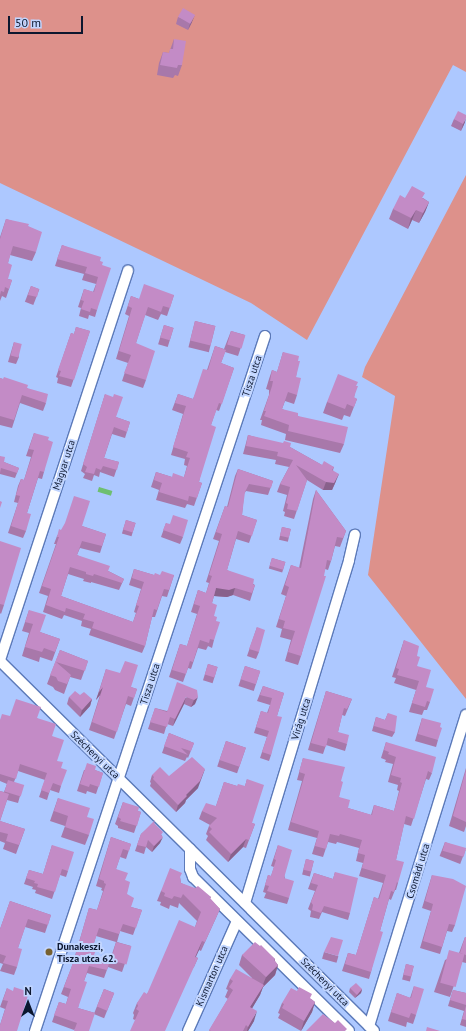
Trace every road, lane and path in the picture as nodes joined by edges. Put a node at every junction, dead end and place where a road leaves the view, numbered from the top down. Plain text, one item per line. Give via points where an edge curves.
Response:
1 (128, 271) dead end
2 (265, 336) dead end
3 (355, 535) dead end
4 (0, 661) edge
5 (466, 715) edge
6 (119, 778) junction
7 (190, 849) junction
8 (245, 903) junction
9 (237, 921) junction
10 (372, 1029) edge
11 (35, 1031) edge
12 (188, 1031) edge
13 (349, 1031) edge

1 - 4 street, Magyar utca
2 - 6 street, Tisza utca
3 - 8 street, Virág utca
4 - 6 street, Széchenyi utca
5 - 10 street, Csomádi utca
6 - 7 street, Széchenyi utca
6 - 11 street, Tisza utca
7 - 8 street, Széchenyi utca
7 - 9 street, Széchenyi utca via 190,869 193,877
8 - 10 street, Széchenyi utca
9 - 12 street, Kismarton utca
9 - 13 street, Széchenyi utca

